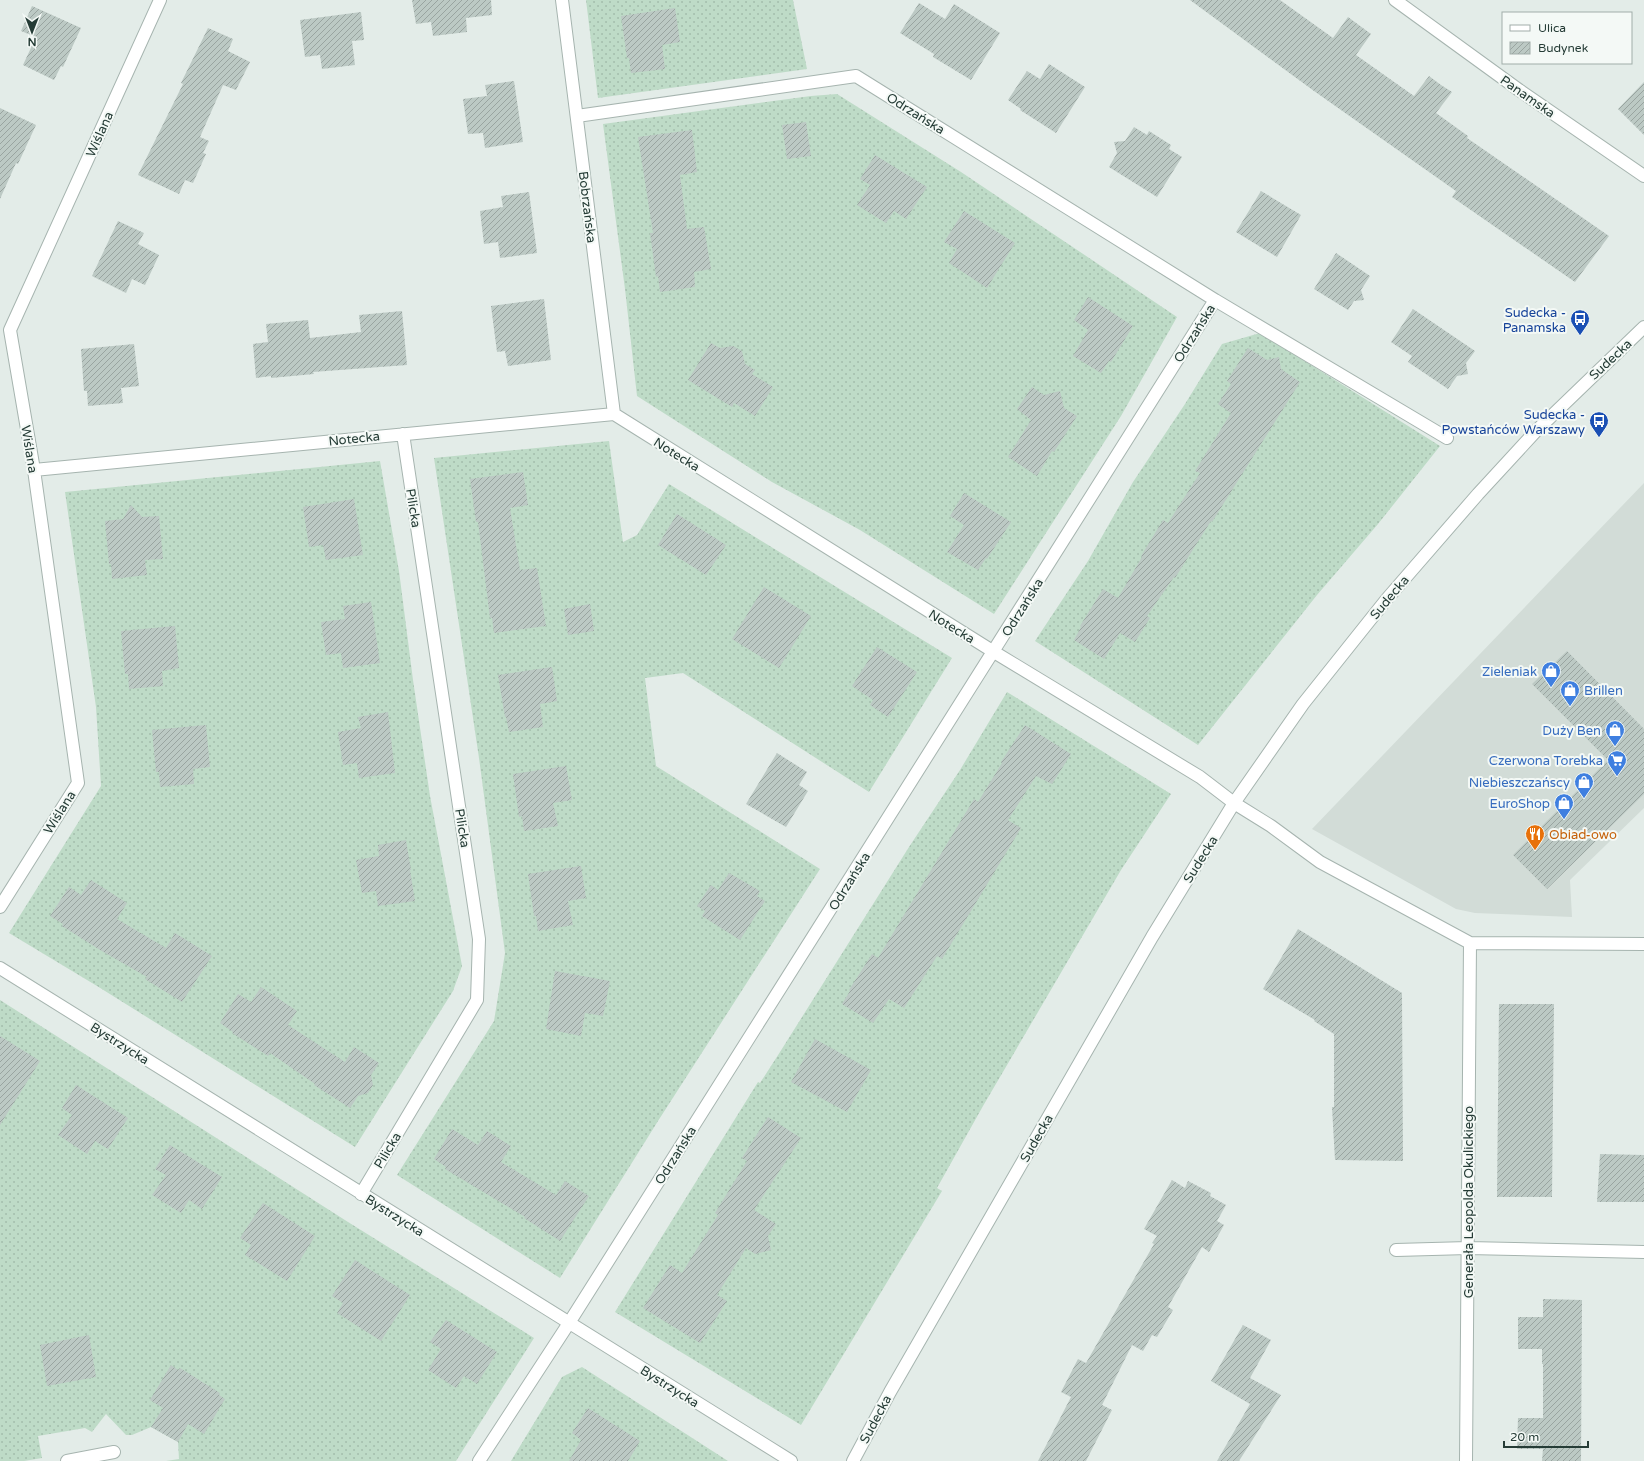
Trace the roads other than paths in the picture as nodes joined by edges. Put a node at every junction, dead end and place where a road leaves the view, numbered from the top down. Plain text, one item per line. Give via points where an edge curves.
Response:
1 (160, 0) edge
2 (562, 0) edge
3 (1395, 0) edge
4 (577, 116) junction
5 (1644, 176) edge
6 (1215, 300) junction
7 (1644, 327) edge
8 (614, 414) junction
9 (403, 434) junction
10 (1447, 438) dead end
11 (34, 470) junction
12 (994, 652) junction
13 (1234, 803) junction
14 (0, 907) edge
15 (1470, 943) junction
16 (1644, 944) edge
17 (0, 968) edge
18 (361, 1194) junction
19 (1468, 1248) junction
20 (1396, 1250) dead end
21 (1644, 1252) edge
22 (569, 1323) junction
23 (114, 1452) dead end
24 (67, 1461) edge
25 (479, 1461) edge
26 (791, 1461) edge
27 (852, 1461) edge
28 (1466, 1461) edge

1 - 11 street, Wiślana via 10,330
2 - 4 street, Bobrzańska
3 - 5 street, Panamska
4 - 6 street, Odrzańska via 856,76
4 - 8 street, Bobrzańska
6 - 10 street, Odrzańska
6 - 12 street, Odrzańska
7 - 13 street, Sudecka via 1536,431 1386,600 1303,704
8 - 9 street, Notecka
8 - 12 street, Notecka
9 - 11 street, Notecka
9 - 18 street, Pilicka via 479,939 477,1000
11 - 14 street, Wiślana via 78,783
12 - 13 street, Notecka via 1200,778
12 - 22 street, Odrzańska
13 - 15 street, Notecka via 1320,862
13 - 27 street, Sudecka via 1148,943
15 - 16 street
15 - 19 street, Generała Leopolda Okulickiego
17 - 18 street, Bystrzycka
18 - 22 street, Bystrzycka
19 - 20 street
19 - 21 street
19 - 28 street, Generała Leopolda Okulickiego
22 - 25 street, Odrzańska
22 - 26 street, Bystrzycka
23 - 24 street

